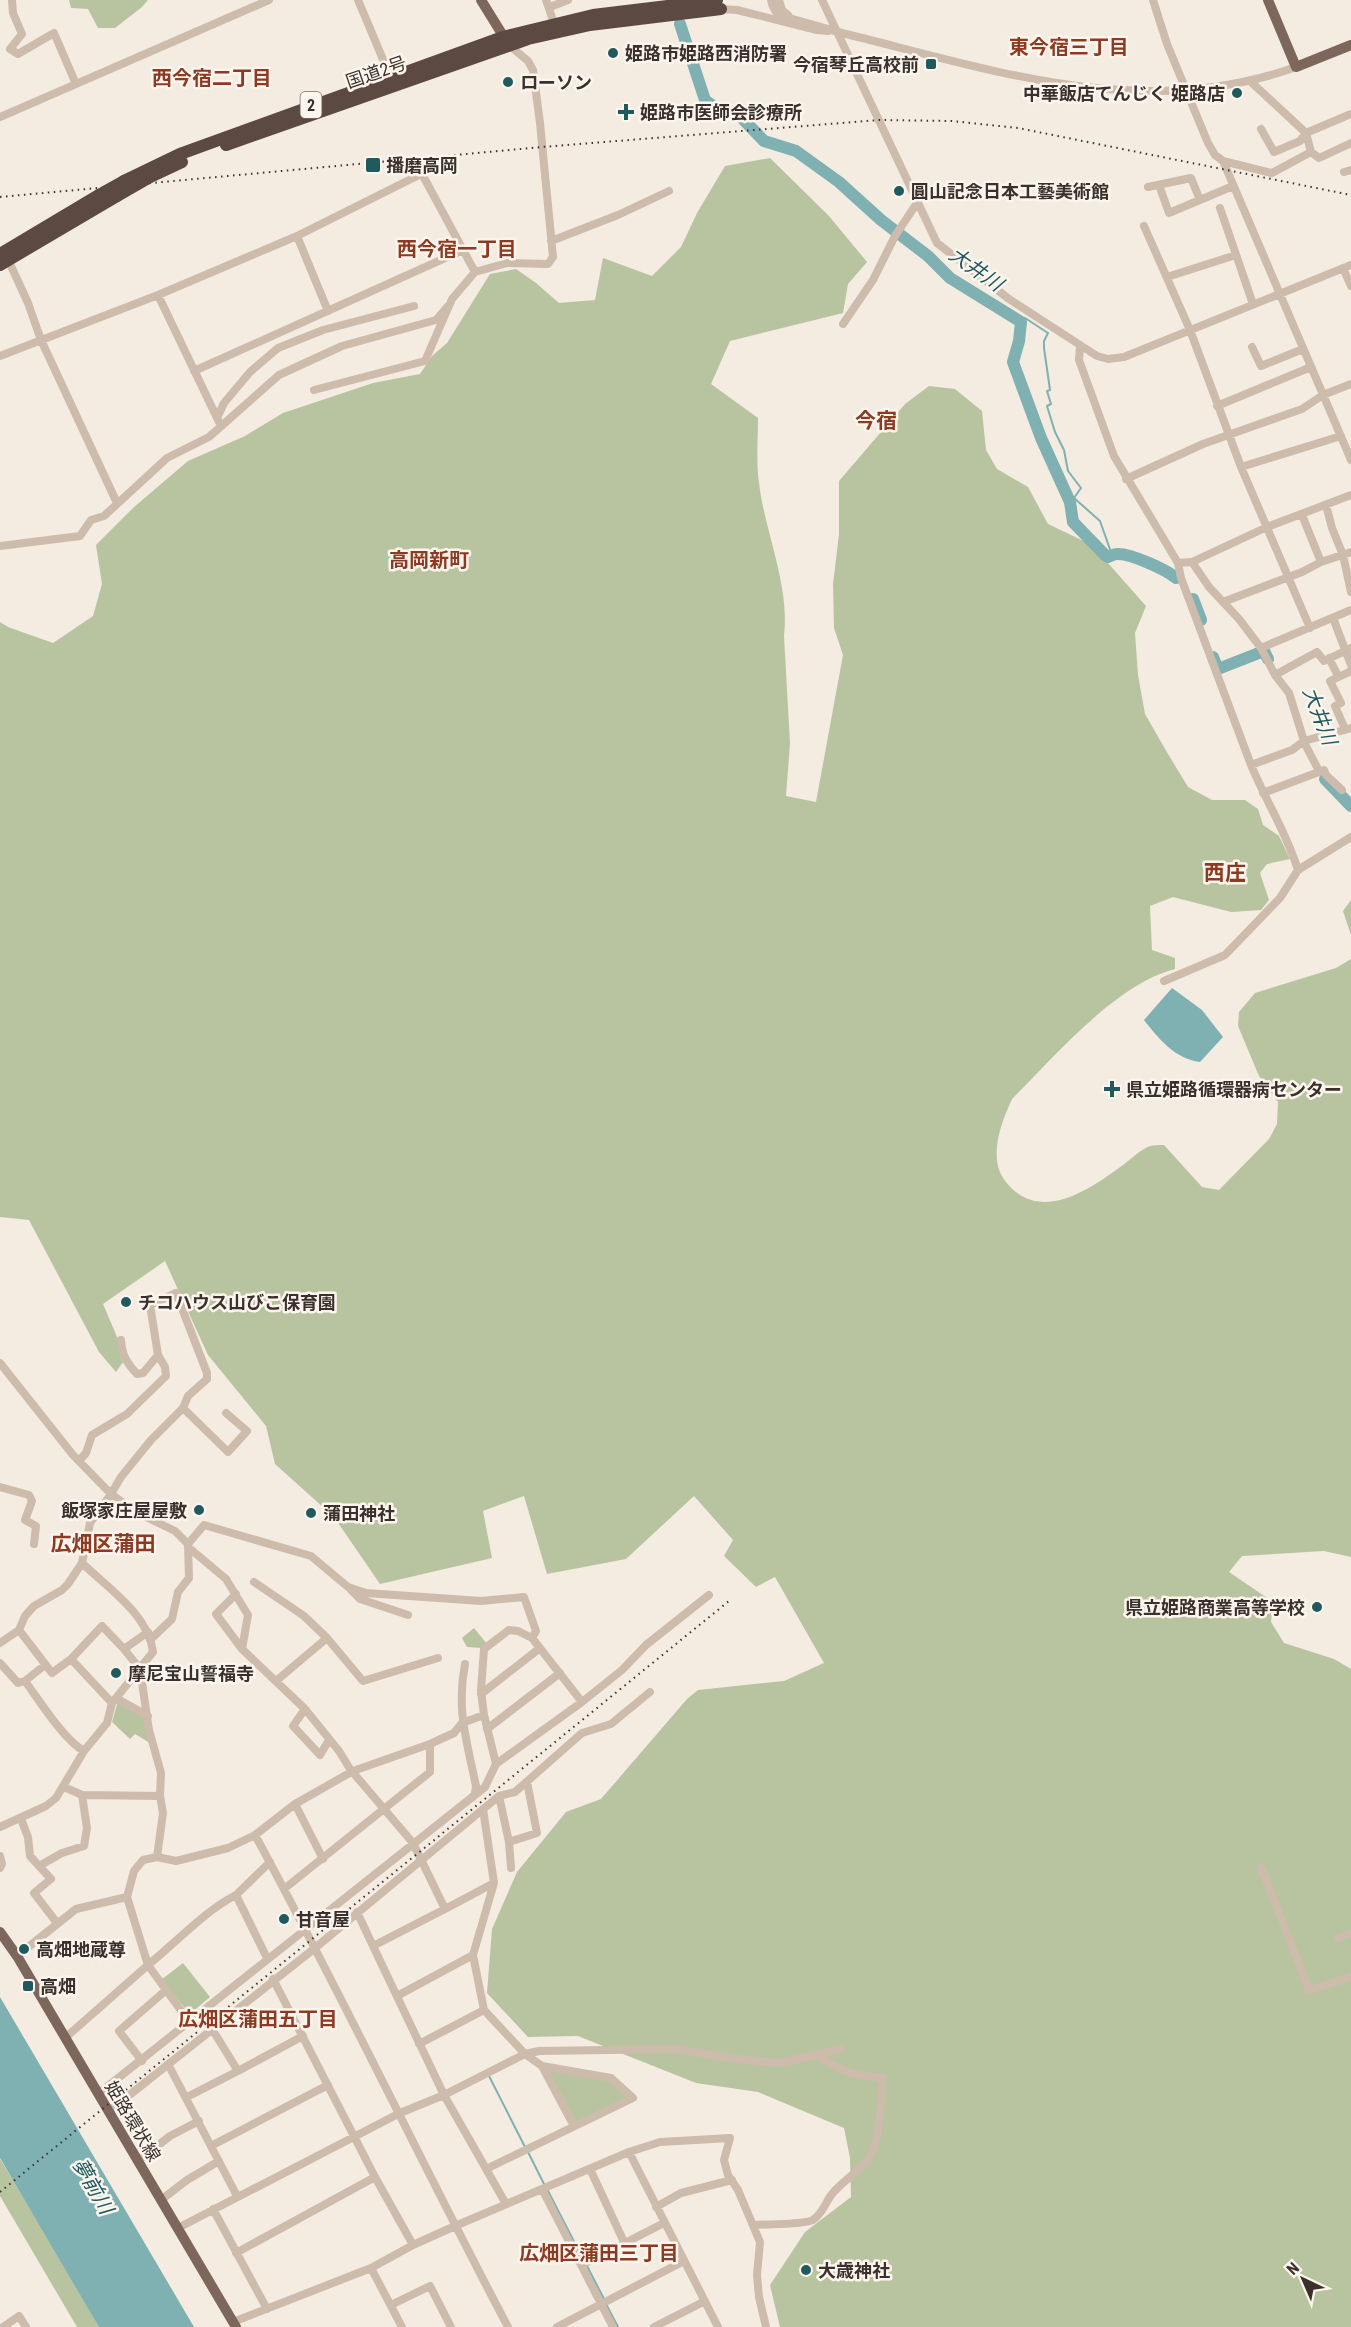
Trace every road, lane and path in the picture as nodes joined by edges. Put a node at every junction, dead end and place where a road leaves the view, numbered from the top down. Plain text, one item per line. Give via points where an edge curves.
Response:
1 (12, 0) edge
2 (268, 0) edge
3 (358, 0) edge
4 (481, 0) edge
5 (567, 0) edge
6 (771, 0) edge
7 (779, 0) edge
8 (822, 0) edge
9 (1153, 0) edge
10 (1268, 0) edge
11 (548, 4) edge
12 (719, 4) edge
13 (797, 19) junction
14 (554, 23) junction
15 (838, 32) junction
16 (506, 40) junction
17 (1351, 45) edge
18 (1296, 68) junction
19 (390, 76) junction
20 (1250, 81) junction
21 (76, 84) junction
22 (1187, 91) junction
23 (1351, 114) edge
24 (0, 117) edge
25 (1261, 129) dead end
26 (1306, 132) junction
27 (1351, 143) edge
28 (1311, 152) junction
29 (1223, 161) junction
30 (441, 164) dead end
31 (422, 174) junction
32 (1160, 185) junction
33 (1233, 186) junction
34 (1148, 187) dead end
35 (669, 190) dead end
36 (1200, 200) junction
37 (917, 203) junction
38 (1220, 208) dead end
39 (1144, 226) dead end
40 (297, 236) junction
41 (551, 241) junction
42 (463, 250) junction
43 (1236, 255) junction
44 (2, 256) edge
45 (1347, 266) edge
46 (475, 272) junction
47 (1167, 277) junction
48 (1351, 286) edge
49 (1279, 293) junction
50 (158, 295) junction
51 (1253, 304) junction
52 (414, 306) dead end
53 (448, 306) junction
54 (328, 311) junction
55 (843, 324) dead end
56 (1190, 330) junction
57 (41, 340) junction
58 (1080, 347) junction
59 (1252, 347) dead end
60 (1303, 349) junction
61 (0, 356) edge
62 (1311, 367) junction
63 (194, 371) junction
64 (1351, 384) edge
65 (314, 390) dead end
66 (1323, 396) junction
67 (1217, 406) junction
68 (219, 422) junction
69 (1228, 435) junction
70 (1341, 436) junction
71 (1351, 460) edge
72 (1241, 467) junction
73 (1126, 479) junction
74 (1351, 495) edge
75 (117, 503) junction
76 (1326, 505) junction
77 (1302, 515) junction
78 (1267, 527) junction
79 (0, 546) edge
80 (1347, 553) edge
81 (1192, 562) junction
82 (1321, 562) junction
83 (1178, 563) junction
84 (1288, 577) junction
85 (1350, 585) edge
86 (1223, 602) junction
87 (1351, 610) edge
88 (1333, 618) junction
89 (1310, 628) junction
90 (1261, 648) junction
91 (1348, 650) edge
92 (1329, 658) junction
93 (1351, 665) edge
94 (1351, 671) edge
95 (1275, 675) junction
96 (1338, 676) junction
97 (1348, 728) edge
98 (1304, 741) junction
99 (1251, 765) junction
100 (1319, 771) junction
101 (1342, 790) dead end
102 (1263, 793) junction
103 (1351, 837) edge
104 (1298, 870) junction
105 (1164, 981) dead end
106 (121, 1340) dead end
107 (158, 1355) junction
108 (0, 1363) edge
109 (183, 1408) junction
110 (226, 1413) dead end
111 (79, 1461) junction
112 (0, 1487) edge
113 (111, 1494) junction
114 (34, 1544) dead end
115 (188, 1545) junction
116 (82, 1563) junction
117 (254, 1582) dead end
118 (348, 1587) junction
119 (236, 1594) junction
120 (709, 1595) dead end
121 (408, 1615) dead end
122 (19, 1630) junction
123 (150, 1635) junction
124 (327, 1638) junction
125 (532, 1638) junction
126 (0, 1643) edge
127 (242, 1648) junction
128 (540, 1648) junction
129 (124, 1649) junction
130 (438, 1658) dead end
131 (70, 1659) junction
132 (0, 1663) edge
133 (465, 1664) dead end
134 (45, 1665) junction
135 (140, 1669) junction
136 (560, 1673) junction
137 (25, 1681) junction
138 (276, 1681) junction
139 (650, 1692) dead end
140 (482, 1694) junction
141 (114, 1700) junction
142 (582, 1702) junction
143 (305, 1709) junction
144 (484, 1715) junction
145 (148, 1716) junction
146 (462, 1723) junction
147 (487, 1729) junction
148 (329, 1740) junction
149 (430, 1744) junction
150 (84, 1751) junction
151 (496, 1764) junction
152 (353, 1771) junction
153 (526, 1782) junction
154 (64, 1787) junction
155 (82, 1795) junction
156 (160, 1796) junction
157 (499, 1796) junction
158 (471, 1797) junction
159 (295, 1804) junction
160 (386, 1809) junction
161 (480, 1811) junction
162 (21, 1819) junction
163 (0, 1827) edge
164 (255, 1835) junction
165 (413, 1842) junction
166 (509, 1842) junction
167 (0, 1856) edge
168 (157, 1857) junction
169 (323, 1859) junction
170 (423, 1860) junction
171 (270, 1862) junction
172 (39, 1866) junction
173 (1261, 1867) dead end
174 (0, 1868) edge
175 (511, 1868) dead end
176 (494, 1883) junction
177 (284, 1889) junction
178 (236, 1895) junction
179 (128, 1897) junction
180 (445, 1909) junction
181 (357, 1912) junction
182 (57, 1923) junction
183 (304, 1930) junction
184 (0, 1932) edge
185 (1351, 1933) edge
186 (1338, 1938) dead end
187 (373, 1946) junction
188 (315, 1948) junction
189 (472, 1955) junction
190 (17, 1956) junction
191 (267, 1958) junction
192 (148, 1965) junction
193 (1351, 1977) edge
194 (273, 1979) junction
195 (165, 1991) junction
196 (396, 1996) junction
197 (484, 2010) junction
198 (190, 2023) junction
199 (212, 2029) junction
200 (303, 2036) junction
201 (65, 2038) junction
202 (419, 2044) junction
203 (841, 2049) dead end
204 (525, 2054) junction
205 (816, 2055) junction
206 (142, 2061) junction
207 (168, 2064) junction
208 (542, 2066) junction
209 (238, 2071) junction
210 (328, 2085) junction
211 (98, 2094) junction
212 (444, 2095) junction
213 (187, 2097) junction
214 (108, 2112) junction
215 (400, 2113) junction
216 (199, 2121) junction
217 (574, 2126) junction
218 (355, 2138) junction
219 (211, 2146) junction
220 (629, 2152) junction
221 (219, 2161) junction
222 (138, 2162) junction
223 (486, 2169) junction
224 (590, 2169) junction
225 (375, 2177) junction
226 (732, 2180) junction
227 (542, 2188) junction
228 (237, 2196) junction
229 (161, 2200) junction
230 (506, 2204) junction
231 (656, 2207) junction
232 (213, 2209) junction
233 (664, 2223) junction
234 (754, 2225) junction
235 (455, 2226) junction
236 (178, 2228) junction
237 (624, 2242) junction
238 (413, 2245) junction
239 (236, 2253) junction
240 (684, 2261) junction
241 (582, 2265) junction
242 (371, 2268) junction
243 (705, 2301) junction
244 (601, 2304) junction
245 (391, 2305) junction
246 (267, 2309) junction
247 (235, 2325) edge
248 (3, 2327) edge
249 (26, 2327) edge
250 (402, 2327) edge
251 (451, 2327) edge
252 (508, 2327) edge
253 (557, 2327) edge
254 (613, 2327) edge
255 (654, 2327) edge
256 (718, 2327) edge
257 (766, 2327) edge

1 - 21 street via 22,34 10,49 18,54 54,33
2 - 21 street
3 - 19 street
4 - 16 main road
5 - 11 street
6 - 13 street via 779,15
7 - 13 street via 784,12
8 - 15 street
9 - 22 street
10 - 18 main road
11 - 14 street
12 - 14 highway, 国道2号 / 2 via 593,15
12 - 15 street
12 - 16 highway, 国道2号 / 2
13 - 15 street
14 - 16 highway, 国道2号 / 2
15 - 22 street via 1068,86 1127,92
15 - 37 street
16 - 19 highway, 国道2号 / 2
16 - 41 street via 533,70
16 - 44 highway, 国道2号 / 2, bridge via 212,150 150,177
17 - 18 main road
18 - 20 street
19 - 44 highway, 国道2号 / 2, bridge via 180,154 99,195
20 - 22 street
20 - 26 street
21 - 24 street
22 - 29 street via 1208,143
23 - 26 street
25 - 26 street via 1274,152 1300,141
26 - 28 street
27 - 28 street via 1319,158
28 - 29 street via 1272,173
29 - 33 street
30 - 31 street
31 - 40 street
31 - 42 street
32 - 34 street
32 - 36 street via 1191,178
32 - 36 street via 1169,213
33 - 36 street
33 - 49 street
35 - 41 street
37 - 55 street
37 - 58 street via 937,243
38 - 43 street
39 - 47 street
40 - 50 street
40 - 54 street
41 - 46 street via 553,257 548,264 507,263
42 - 46 street
42 - 54 street
43 - 47 street
43 - 51 street
44 - 57 street via 28,303
45 - 48 street
45 - 49 street
46 - 53 street
47 - 56 street
49 - 51 street
49 - 60 street
50 - 57 street
50 - 63 street
51 - 56 street
52 - 68 street via 323,330 278,348 249,372 224,403
53 - 65 street via 425,361
53 - 68 street via 436,320 342,346 279,375
54 - 63 street
56 - 58 street via 1124,357 1108,359
56 - 67 street
57 - 61 street
57 - 75 street
58 - 73 street via 1079,360
59 - 60 street via 1261,366
60 - 62 street
62 - 66 street
62 - 67 street
63 - 68 street
64 - 66 street
66 - 69 street via 1302,409
66 - 70 street
67 - 69 street
68 - 75 street via 209,437 167,458
69 - 72 street
69 - 73 street
70 - 71 street
70 - 72 street
72 - 78 street
73 - 83 street
74 - 76 street
75 - 79 street via 104,516 91,520 80,536
76 - 77 street
76 - 80 street via 1332,528
77 - 78 street
77 - 82 street
78 - 81 street
78 - 84 street
80 - 82 street
80 - 85 street
81 - 83 street
81 - 86 street
82 - 84 street
83 - 99 street
84 - 86 street
84 - 89 street
86 - 90 street
87 - 88 street
88 - 89 street
88 - 91 street
89 - 90 street
90 - 95 street
91 - 92 street
91 - 93 street
92 - 95 street via 1324,661 1317,652
92 - 96 street
94 - 96 street
95 - 98 street via 1289,693
96 - 97 street via 1330,681 1341,703 1335,706
97 - 98 street
98 - 99 street via 1292,750
98 - 100 street
99 - 102 street
100 - 101 street via 1324,770
100 - 102 street
102 - 104 street
103 - 104 street
104 - 105 street via 1280,898 1225,955
106 - 107 street via 122,1354 137,1374 143,1373
107 - 109 street via 150,1305 176,1293 207,1373 207,1379 188,1396
107 - 111 street via 166,1376 127,1414 92,1435
108 - 111 street
109 - 110 street via 228,1452 247,1431
109 - 113 street via 151,1440
111 - 113 street
112 - 114 street via 29,1495 32,1501 25,1520 36,1526
113 - 115 street via 136,1512 176,1531
113 - 116 street via 90,1523
115 - 118 street via 204,1525 311,1556
115 - 119 street via 226,1579
115 - 123 street via 189,1578 178,1592 172,1619
116 - 122 street via 62,1590 34,1606
116 - 123 street
117 - 124 street via 304,1616
118 - 121 street via 360,1599
118 - 125 street via 366,1593 481,1601 524,1597 536,1631
119 - 127 street via 248,1615
119 - 127 street via 216,1614
120 - 142 street
122 - 126 street
122 - 134 street
123 - 129 street
123 - 135 street via 153,1652
124 - 130 street via 363,1681
124 - 138 street
125 - 128 street
125 - 140 street via 509,1630 484,1649
127 - 138 street
128 - 136 street
128 - 140 street
129 - 131 street via 102,1626
129 - 135 street
131 - 134 street via 52,1673
131 - 141 street
132 - 137 street via 18,1683
133 - 146 street via 460,1689
134 - 137 street
135 - 141 street
135 - 145 street
136 - 142 street
136 - 147 street
137 - 150 street
138 - 143 street
139 - 153 street via 611,1724 582,1732
140 - 144 street
141 - 145 street
141 - 150 street via 107,1724
142 - 151 street
143 - 148 street
143 - 148 street via 293,1726 320,1755
144 - 146 street
144 - 147 street
145 - 156 street via 161,1773
146 - 149 street via 454,1732
146 - 158 street via 476,1786
147 - 151 street
148 - 152 street
149 - 152 street
149 - 160 street via 430,1772
150 - 154 street
151 - 158 street via 485,1787
152 - 159 street
152 - 160 street
153 - 157 street via 515,1792
153 - 166 street via 537,1833
154 - 155 street
154 - 162 street via 46,1806
155 - 156 street
155 - 172 street via 87,1828 84,1846
156 - 168 street via 163,1813
157 - 161 street
157 - 166 street
158 - 161 street
158 - 165 street
159 - 164 street
159 - 169 street
160 - 165 street
160 - 169 street
161 - 170 street
161 - 176 street
162 - 163 street
162 - 172 street via 30,1856
164 - 168 street via 228,1848 176,1861
164 - 171 street
165 - 170 street
165 - 183 street
166 - 175 street
167 - 174 street
168 - 179 street via 143,1860 134,1871
169 - 177 street
170 - 180 street
170 - 181 street
171 - 177 street
171 - 178 street
172 - 182 street via 51,1879 34,1893
173 - 193 street via 1309,1990
176 - 180 street
176 - 189 street
177 - 183 street
178 - 191 street
178 - 192 street via 217,1905
179 - 182 street via 76,1909
179 - 192 street
180 - 187 street
181 - 187 street
181 - 188 street
182 - 190 street
183 - 188 street
183 - 191 street
184 - 190 main road, 姫路環状線
185 - 186 street
187 - 196 street
188 - 194 street
188 - 215 street
189 - 196 street
189 - 197 street
190 - 201 main road, 姫路環状線
191 - 198 street
192 - 195 street
192 - 201 street
194 - 199 street
194 - 200 street
195 - 198 street
195 - 206 street via 119,2031
196 - 202 street
197 - 202 street
197 - 204 street
198 - 206 street
199 - 207 street
199 - 209 street
200 - 209 street
200 - 210 street
201 - 211 main road, 姫路環状線
202 - 212 street
203 - 205 street
204 - 205 street via 677,2049 780,2062
204 - 208 street
204 - 212 street
205 - 234 street via 852,2075 882,2078 871,2155 813,2219 802,2224
206 - 211 street
207 - 213 street
207 - 214 street
208 - 217 street
208 - 217 street via 611,2078 633,2098
209 - 213 street
210 - 218 street
210 - 219 street
211 - 214 main road, 姫路環状線
212 - 215 street
212 - 223 street
213 - 216 street
214 - 222 main road, 姫路環状線
215 - 218 street
215 - 235 street
216 - 219 street
216 - 222 street via 170,2136
217 - 223 street
218 - 225 street
218 - 228 street
219 - 221 street
220 - 224 street
220 - 226 street via 660,2142 730,2138 724,2160
220 - 231 street
221 - 228 street
221 - 229 street
222 - 229 main road, 姫路環状線
223 - 230 street
224 - 227 street
224 - 237 street
225 - 238 street
225 - 239 street
226 - 231 street via 681,2193
226 - 234 street
227 - 230 street
227 - 241 street
228 - 232 street
229 - 236 main road, 姫路環状線
230 - 235 street
231 - 233 street
232 - 236 street
232 - 239 street
233 - 237 street
233 - 240 street
234 - 257 street via 760,2242 757,2275
235 - 238 street
235 - 252 street
236 - 247 main road, 姫路環状線
237 - 241 street
238 - 242 street
239 - 246 street
240 - 243 street
240 - 244 street
241 - 244 street
242 - 245 street
242 - 246 street
243 - 255 street
243 - 256 street
244 - 253 street
244 - 254 street
245 - 250 street
245 - 251 street via 430,2286
246 - 247 street
248 - 249 street via 19,2316

